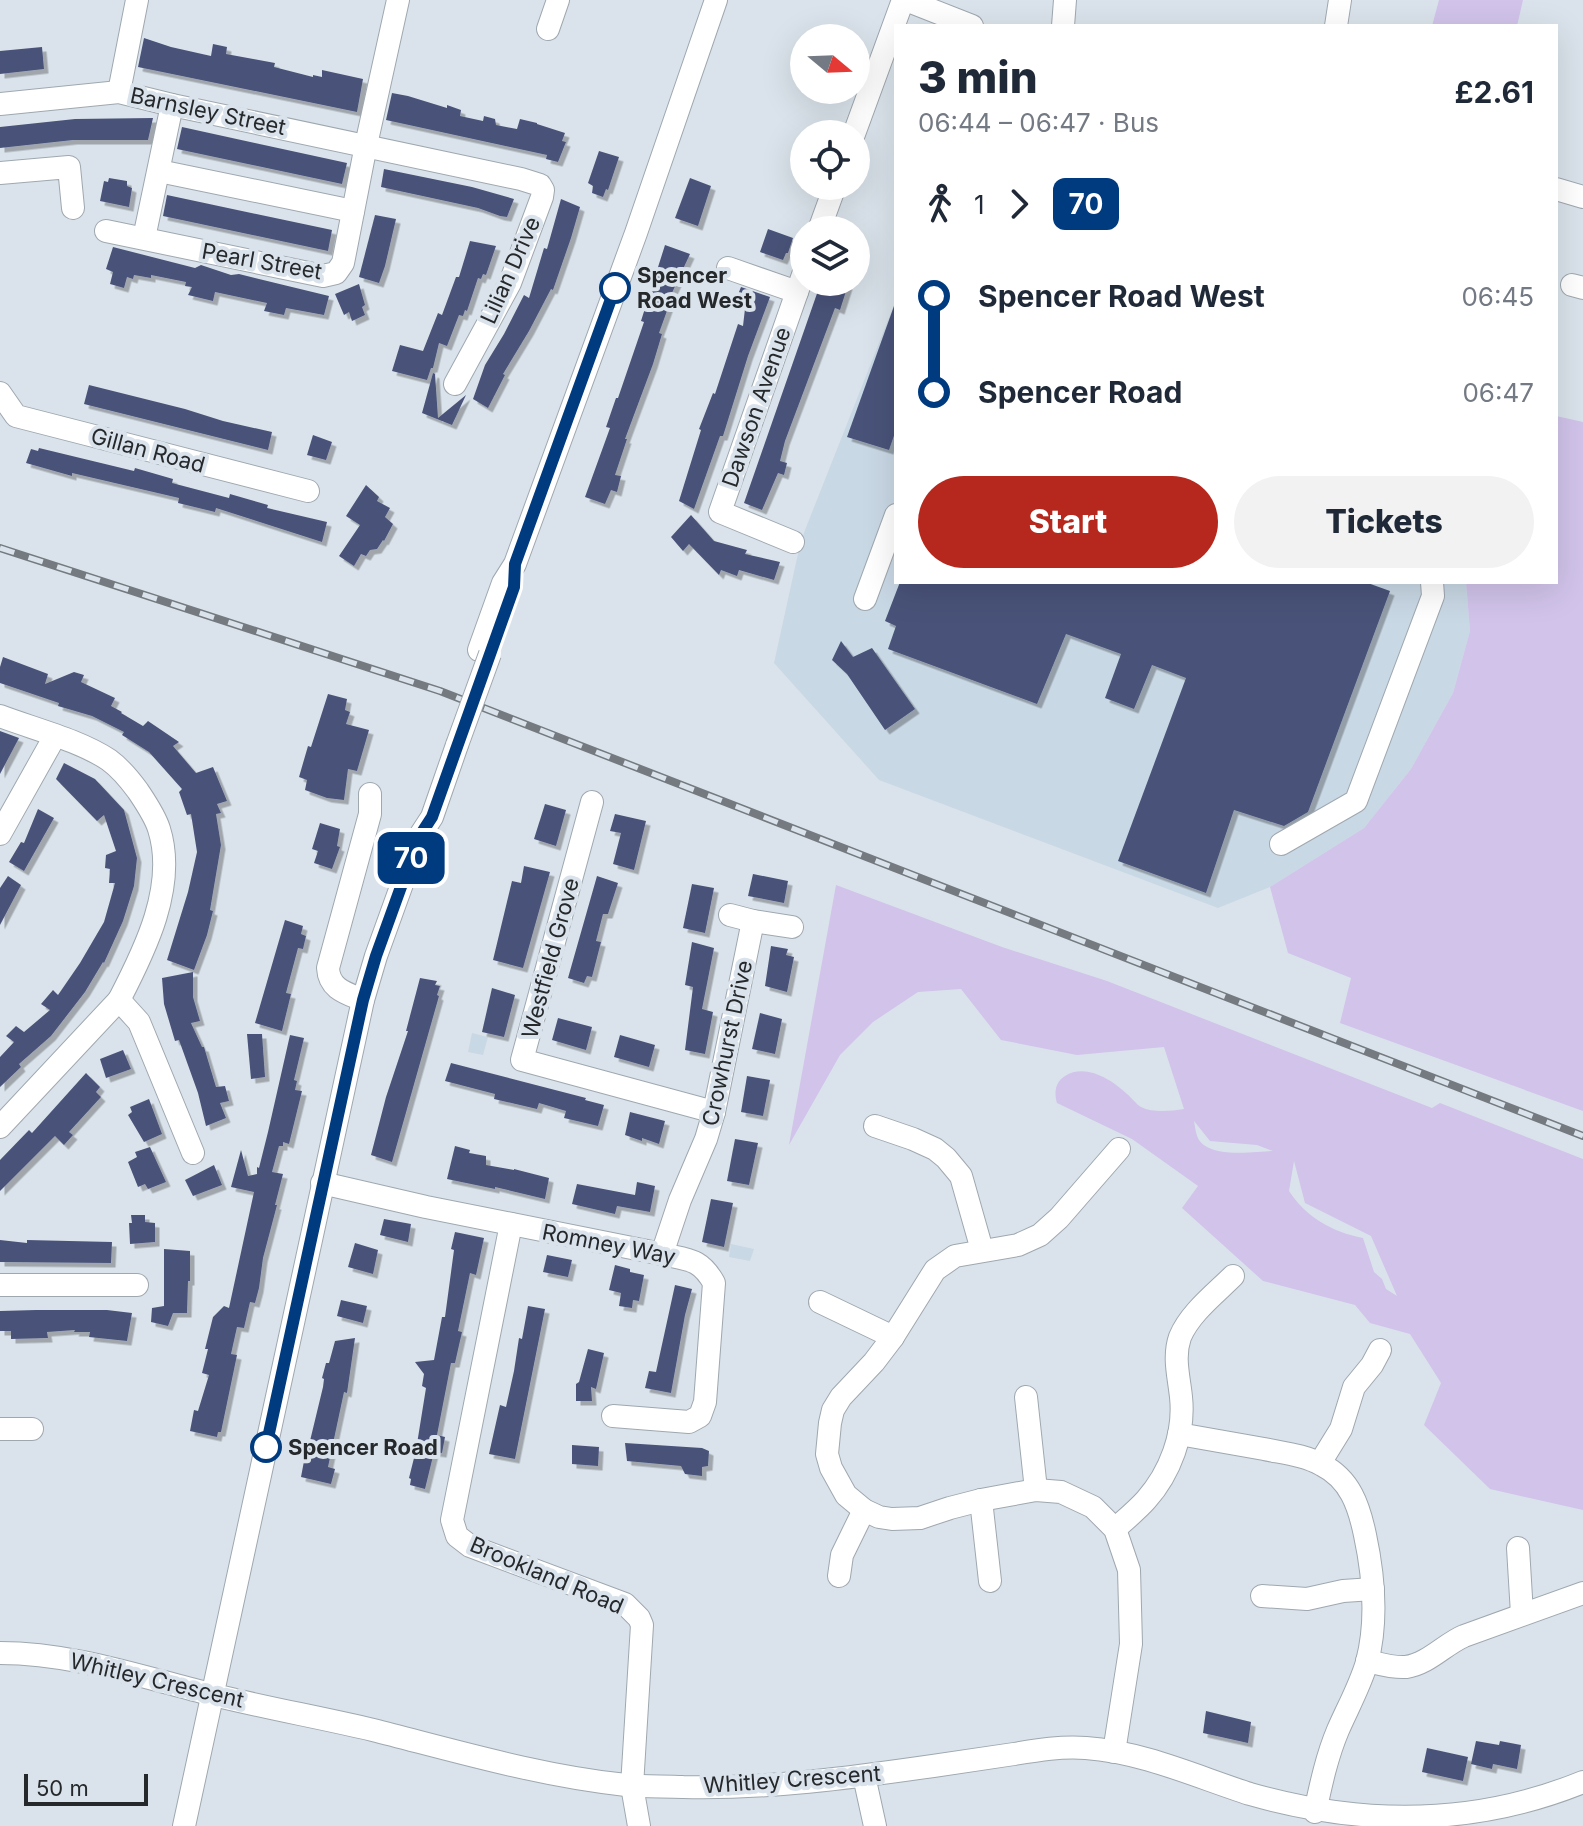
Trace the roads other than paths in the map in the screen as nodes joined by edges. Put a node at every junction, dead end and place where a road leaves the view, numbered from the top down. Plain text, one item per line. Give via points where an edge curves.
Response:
1 (137, 0) edge
2 (398, 0) edge
3 (716, 0) edge
4 (904, 0) edge
5 (1065, 0) edge
6 (1340, 0) edge
7 (554, 1) edge
8 (895, 24) edge
9 (967, 24) edge
10 (1063, 24) edge
11 (1336, 24) edge
12 (894, 27) edge
13 (548, 29) dead end
14 (119, 92) junction
15 (0, 104) edge
16 (172, 105) junction
17 (859, 120) edge
18 (366, 145) junction
19 (159, 171) junction
20 (0, 173) edge
21 (1558, 190) edge
22 (1583, 197) edge
23 (73, 208) dead end
24 (353, 211) junction
25 (106, 231) dead end
26 (144, 238) junction
27 (728, 268) dead end
28 (790, 280) edge
29 (795, 296) edge
30 (455, 384) dead end
31 (0, 393) edge
32 (308, 491) dead end
33 (894, 520) edge
34 (793, 542) dead end
35 (1432, 584) edge
36 (865, 599) dead end
37 (0, 716) edge
38 (55, 736) junction
39 (370, 794) dead end
40 (592, 802) dead end
41 (0, 834) edge
42 (1281, 844) dead end
43 (730, 915) dead end
44 (753, 921) junction
45 (792, 927) dead end
46 (119, 1000) junction
47 (363, 1000) junction
48 (714, 1112) junction
49 (890, 1126) dead end
50 (0, 1127) edge
51 (1119, 1149) dead end
52 (193, 1153) dead end
53 (322, 1183) junction
54 (511, 1224) junction
55 (982, 1250) junction
56 (662, 1254) junction
57 (1233, 1276) dead end
58 (0, 1285) edge
59 (137, 1285) dead end
60 (820, 1302) dead end
61 (893, 1337) junction
62 (1381, 1347) dead end
63 (1026, 1397) dead end
64 (613, 1416) dead end
65 (0, 1429) edge
66 (32, 1429) dead end
67 (1179, 1434) junction
68 (1320, 1463) junction
69 (1036, 1490) junction
70 (981, 1500) junction
71 (864, 1510) junction
72 (1115, 1529) junction
73 (1518, 1548) dead end
74 (837, 1582) dead end
75 (990, 1585) dead end
76 (1373, 1589) junction
77 (1240, 1590) dead end
78 (1583, 1593) edge
79 (1522, 1614) junction
80 (0, 1653) edge
81 (1367, 1661) junction
82 (213, 1695) junction
83 (1114, 1752) junction
84 (864, 1776) junction
85 (1583, 1782) edge
86 (632, 1786) junction
87 (1315, 1812) junction
88 (1452, 1822) edge
89 (184, 1826) edge
90 (639, 1826) edge
91 (875, 1826) edge

1 - 14 street
2 - 18 street, Pearl Street
3 - 47 street via 636,233 515,564 503,583 452,743 421,813 419,837
4 - 8 street
4 - 9 street
5 - 10 street
6 - 11 street
7 - 13 street
12 - 17 street
14 - 15 street, Barnsley Street
14 - 16 street, Barnsley Street
16 - 18 street, Barnsley Street
16 - 19 street
18 - 24 street, Pearl Street
18 - 30 street, Lilian Drive via 521,179 543,190 510,283
19 - 24 street
19 - 26 street
20 - 23 street via 69,167
21 - 22 street
24 - 26 street, Pearl Street via 343,263 336,273 323,276
25 - 26 street, Pearl Street
27 - 28 street
29 - 34 street, Dawson Avenue via 720,512
31 - 32 street, Gillan Road via 16,416
33 - 36 street
35 - 42 street via 1433,596 1356,801
37 - 38 street
38 - 41 street
38 - 46 street via 110,761 147,803 159,828 163,883 156,914
39 - 47 street via 370,814 328,968 336,987
40 - 48 street, Westfield Grove via 522,1060
43 - 44 street
44 - 45 street
44 - 48 street, Crowhurst Drive
46 - 50 street
46 - 52 street via 139,1022
47 - 53 street
48 - 56 street, Crowhurst Drive
49 - 55 street via 935,1149 961,1176
51 - 55 street via 1092,1166 1059,1218 1040,1235 1018,1245
53 - 54 street, Romney Way
53 - 82 street
54 - 56 street, Romney Way
54 - 86 street, Brookland Road via 452,1520 457,1536 470,1546 625,1604 639,1618
55 - 61 street via 955,1256 935,1270
56 - 64 street, Romney Way via 694,1261 714,1283 705,1402 700,1416 689,1422
57 - 67 street via 1208,1287 1180,1338
58 - 59 street
60 - 61 street
61 - 71 street via 841,1397 828,1436 827,1454 837,1483
62 - 68 street via 1354,1387 1341,1429
63 - 69 street
65 - 66 street
67 - 68 street
67 - 72 street via 1155,1489
68 - 76 street via 1342,1480 1355,1501
69 - 70 street
69 - 72 street via 1061,1492 1093,1507
70 - 71 street via 906,1520
70 - 75 street
71 - 74 street via 842,1555
72 - 83 street via 1129,1570 1131,1644
73 - 79 street
76 - 77 street via 1261,1602
76 - 81 street
78 - 79 street
79 - 81 street via 1451,1642 1417,1664 1394,1667
80 - 82 street, Whitley Crescent via 60,1657
81 - 87 street via 1329,1754
82 - 86 street, Whitley Crescent via 538,1771
82 - 89 street
83 - 84 street, Whitley Crescent via 1044,1749
83 - 87 street, Whitley Crescent
84 - 86 street, Whitley Crescent via 794,1784
84 - 91 street
85 - 88 street, Whitley Crescent
86 - 90 street, Brookland Road
87 - 88 street, Whitley Crescent

